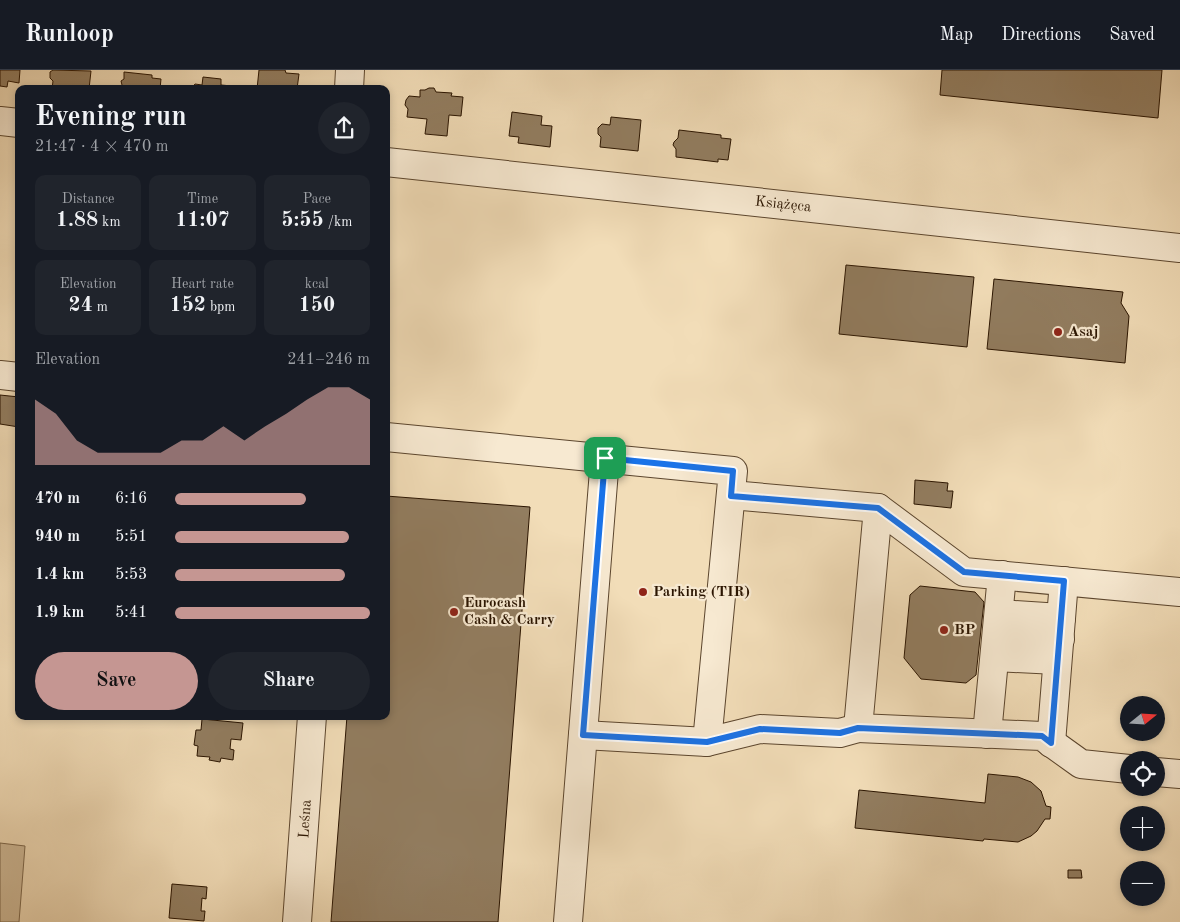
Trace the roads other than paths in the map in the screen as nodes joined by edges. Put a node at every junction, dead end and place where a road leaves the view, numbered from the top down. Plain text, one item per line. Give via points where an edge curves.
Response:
1 (350, 70) edge
2 (349, 85) edge
3 (0, 121) edge
4 (15, 123) edge
5 (390, 162) edge
6 (1180, 248) edge
7 (0, 374) edge
8 (15, 376) edge
9 (390, 437) edge
10 (605, 458) junction
11 (731, 496) junction
12 (878, 508) junction
13 (1002, 576) junction
14 (1064, 581) junction
15 (1180, 592) edge
16 (997, 635) junction
17 (1059, 639) junction
18 (312, 720) edge
19 (858, 728) junction
20 (987, 734) junction
21 (583, 735) junction
22 (707, 742) junction
23 (1051, 743) junction
24 (1120, 768) edge
25 (1165, 773) edge
26 (1180, 774) edge
27 (297, 922) edge
28 (568, 922) edge

1 - 2 street
3 - 4 street
5 - 6 street, Książęca
7 - 8 street
9 - 10 street
10 - 11 street via 733,471
10 - 21 street
11 - 12 street
11 - 22 street
12 - 13 street via 964,572
12 - 19 street
13 - 14 street
13 - 16 street
14 - 15 street
14 - 17 street
16 - 17 street
16 - 17 street
16 - 20 street
17 - 23 street
18 - 27 street, Leśna
19 - 20 street
19 - 22 street via 840,733 760,729
20 - 23 street via 1042,736
21 - 22 street
21 - 28 street
23 - 24 street via 1081,764
25 - 26 street

